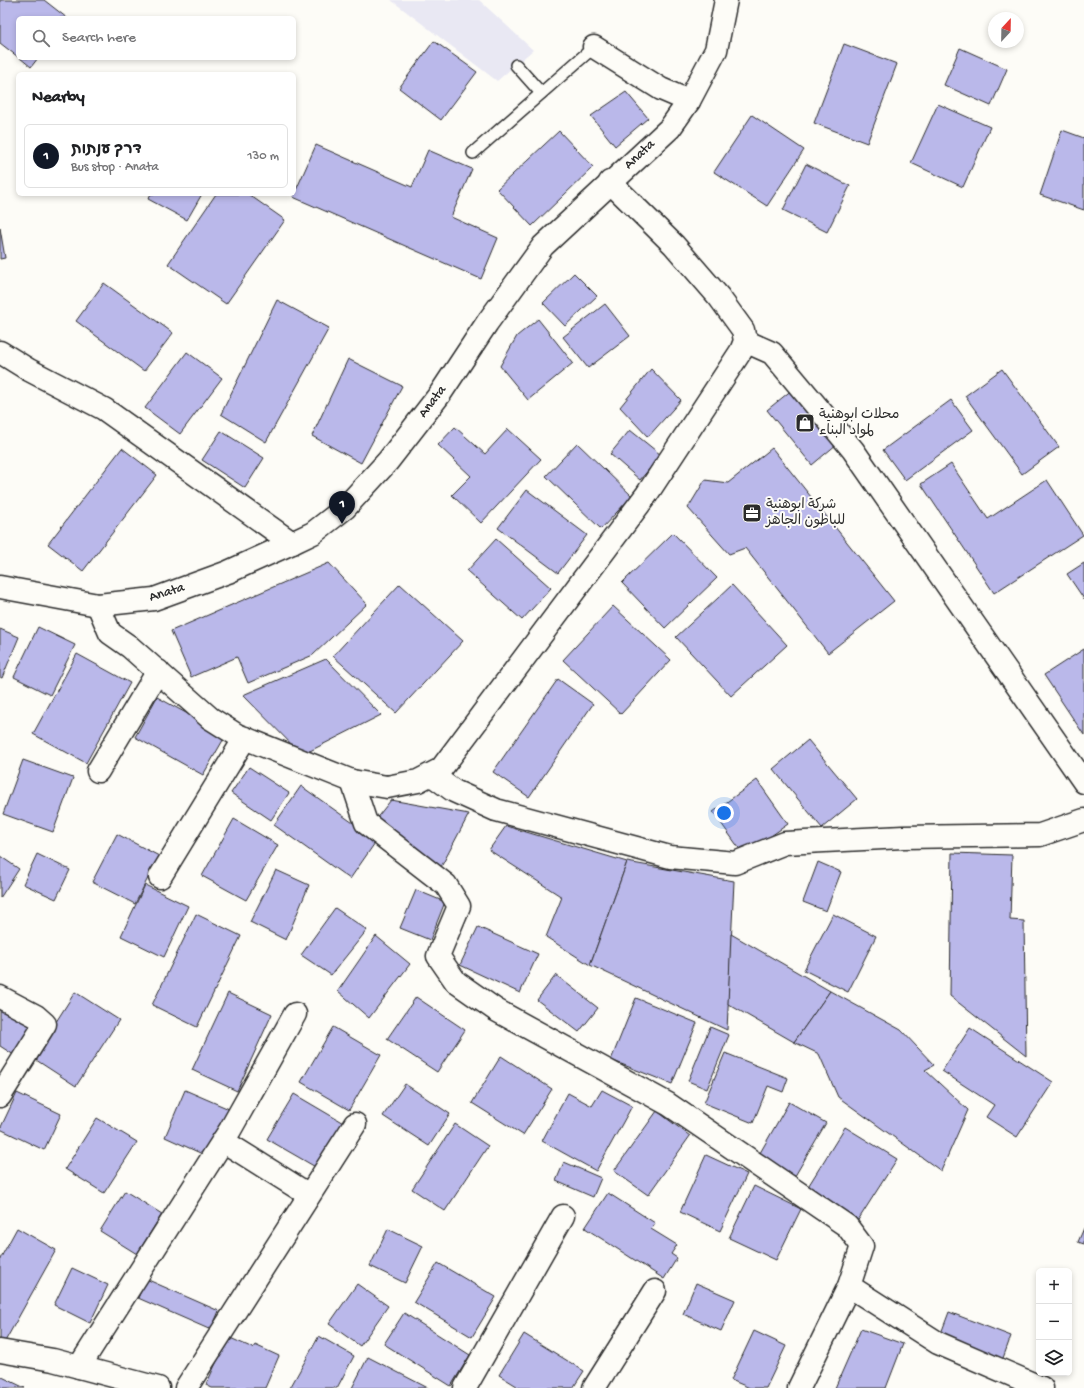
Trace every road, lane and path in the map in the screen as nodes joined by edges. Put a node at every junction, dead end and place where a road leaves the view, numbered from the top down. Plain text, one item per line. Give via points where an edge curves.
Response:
1 (726, 0) edge
2 (594, 47) joint
3 (516, 65) dead end
4 (541, 93) junction
5 (689, 101) junction
6 (473, 153) dead end
7 (610, 182) junction
8 (745, 341) junction
9 (0, 352) edge
10 (292, 543) junction
11 (0, 587) edge
12 (98, 605) junction
13 (158, 671) junction
14 (245, 738) junction
15 (98, 771) dead end
16 (432, 775) junction
17 (352, 781) junction
18 (1084, 782) edge
19 (1084, 820) edge
20 (160, 877) dead end
21 (0, 997) edge
22 (295, 1014) dead end
23 (0, 1096) edge
24 (355, 1124) dead end
25 (224, 1141) junction
26 (309, 1195) junction
27 (563, 1216) dead end
28 (849, 1286) junction
29 (655, 1291) dead end
30 (0, 1351) edge
31 (79, 1367) junction
32 (158, 1388) edge
33 (186, 1388) edge
34 (465, 1388) edge
35 (594, 1388) edge
36 (799, 1388) edge
37 (1042, 1388) edge

1 - 5 street, Anata via 716,50
2 - 4 lane
2 - 5 street via 660,89
3 - 4 lane
4 - 6 lane
5 - 7 street, Anata via 670,128
7 - 8 street via 674,246 719,297 743,330
7 - 10 street, Anata via 543,246 440,394 388,461 345,508 313,533
8 - 16 street via 647,494 478,721 441,769
8 - 18 street via 772,353 853,450
9 - 10 street via 104,409
10 - 12 street, Anata via 228,572 154,599
11 - 12 street, Anata
12 - 13 street via 110,633
13 - 14 street via 210,718
13 - 15 street
14 - 17 street
14 - 20 street
16 - 17 street via 418,781 387,787
16 - 19 street via 454,791 496,810 670,858 735,863 785,843 903,836 1040,835
17 - 28 street via 366,823 446,885 459,906 438,956 456,982 496,1010 668,1104 847,1226 862,1246
21 - 23 street via 46,1024
22 - 25 street
24 - 26 street
25 - 26 street
25 - 31 street
26 - 33 street
27 - 34 street
28 - 36 street
28 - 37 street via 938,1343
29 - 35 street
30 - 31 street
31 - 32 street

